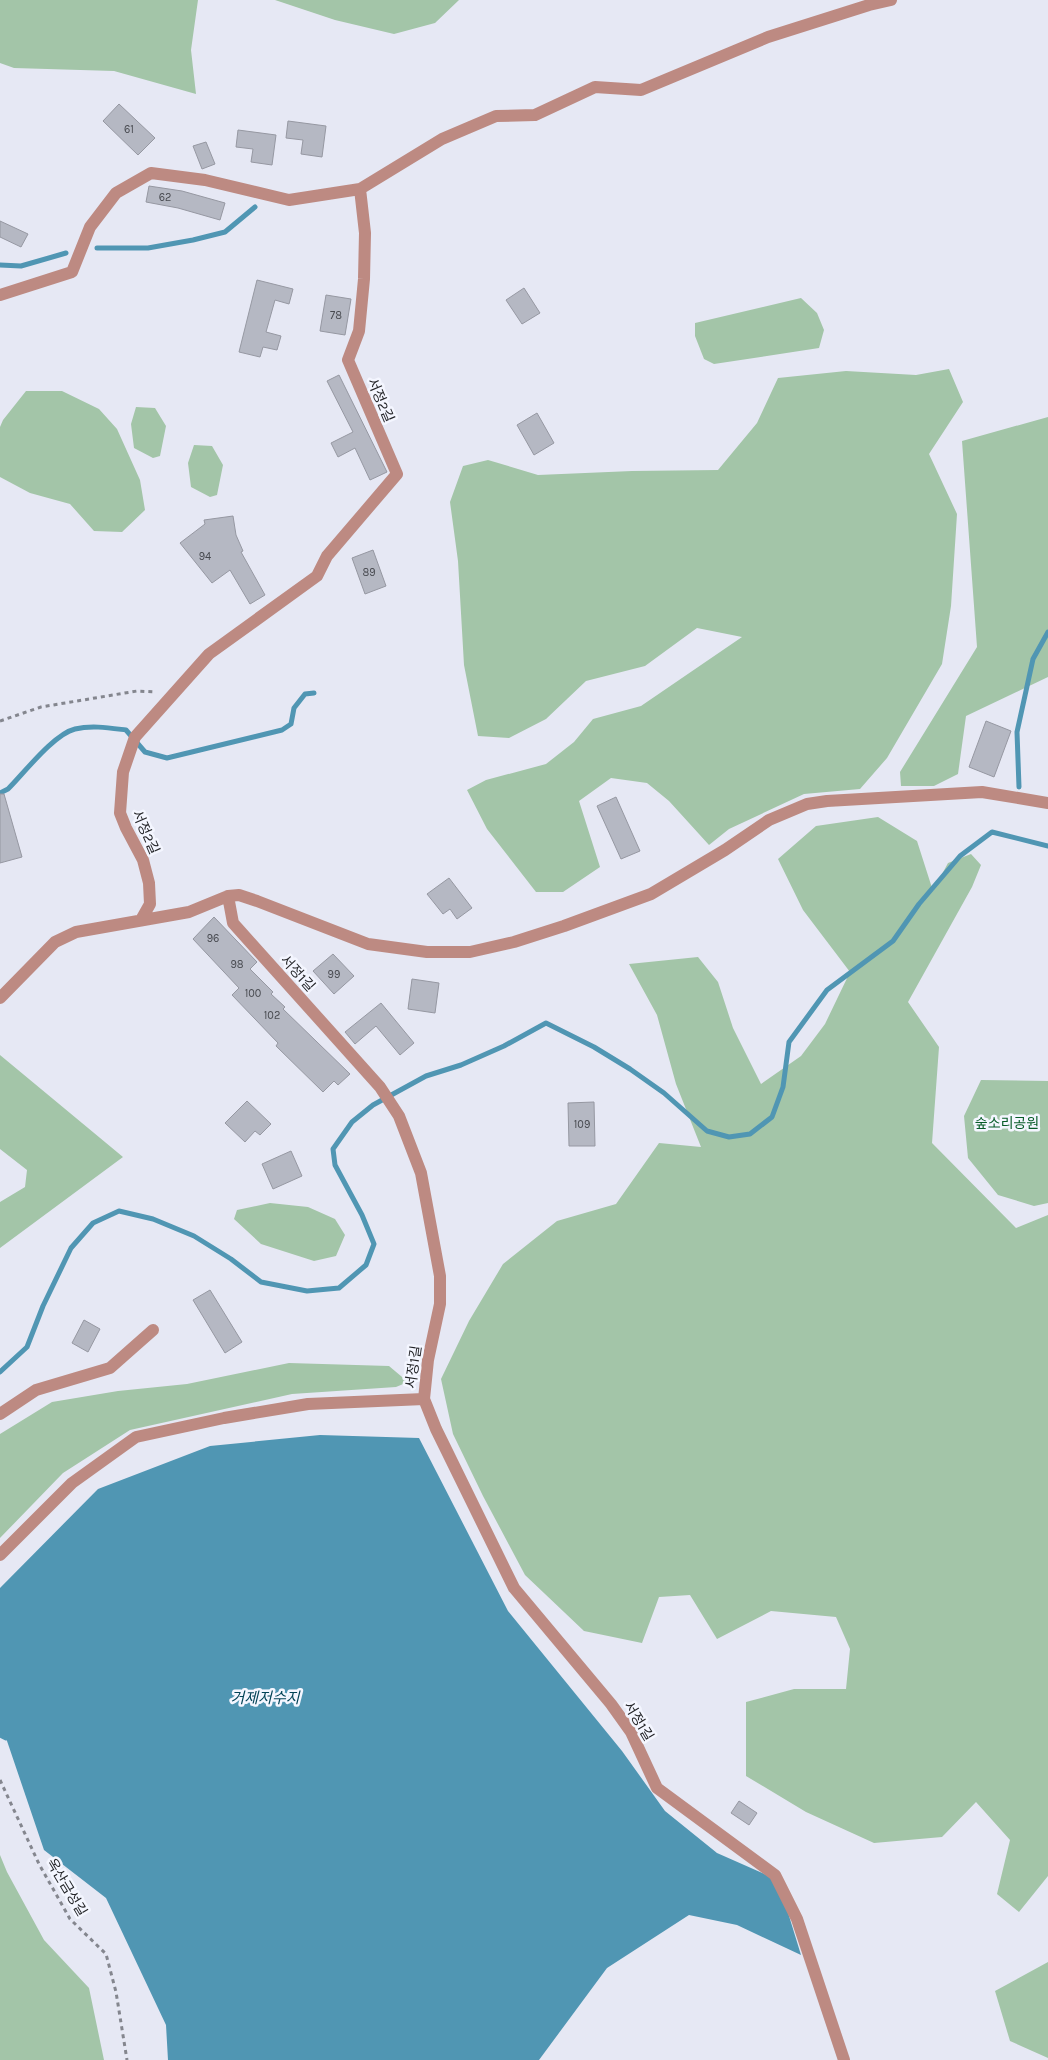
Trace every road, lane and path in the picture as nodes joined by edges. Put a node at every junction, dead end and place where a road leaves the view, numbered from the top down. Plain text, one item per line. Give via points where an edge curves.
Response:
1 (891, 0) edge
2 (360, 189) junction
3 (0, 295) edge
4 (172, 694) junction
5 (0, 721) edge
6 (1048, 803) edge
7 (228, 896) junction
8 (141, 920) junction
9 (0, 998) edge
10 (153, 1330) dead end
11 (424, 1399) junction
12 (0, 1414) edge
13 (0, 1555) edge
14 (0, 1780) edge
15 (127, 2060) edge
16 (844, 2060) edge

1 - 2 street via 768,37 641,90 595,87 535,114 496,116 442,139
2 - 3 street via 289,200 205,180 151,173 116,193 90,227 72,272
2 - 4 street, 서정2길 via 365,233 364,279 359,331 348,360 397,474 327,556 317,576 209,654
4 - 5 path via 137,691 41,707
4 - 8 street, 서정2길 via 135,737 123,772 120,813 143,860 149,883 150,904
6 - 7 street via 982,792 807,804 769,820 651,894 564,926 470,952 427,952 368,944 257,901 239,895
7 - 8 street via 189,912
7 - 11 street, 서정1길 via 233,923 380,1087 398,1116 421,1173 440,1276 440,1304 428,1360
8 - 9 street via 76,932 54,942
10 - 12 street via 110,1368 36,1390
11 - 13 street via 308,1404 136,1437 72,1483
11 - 16 street, 서정1길 via 514,1588 611,1704 631,1732 657,1788 776,1876 797,1919
14 - 15 path, 옥산금성길 via 39,1864 70,1919 106,1954

